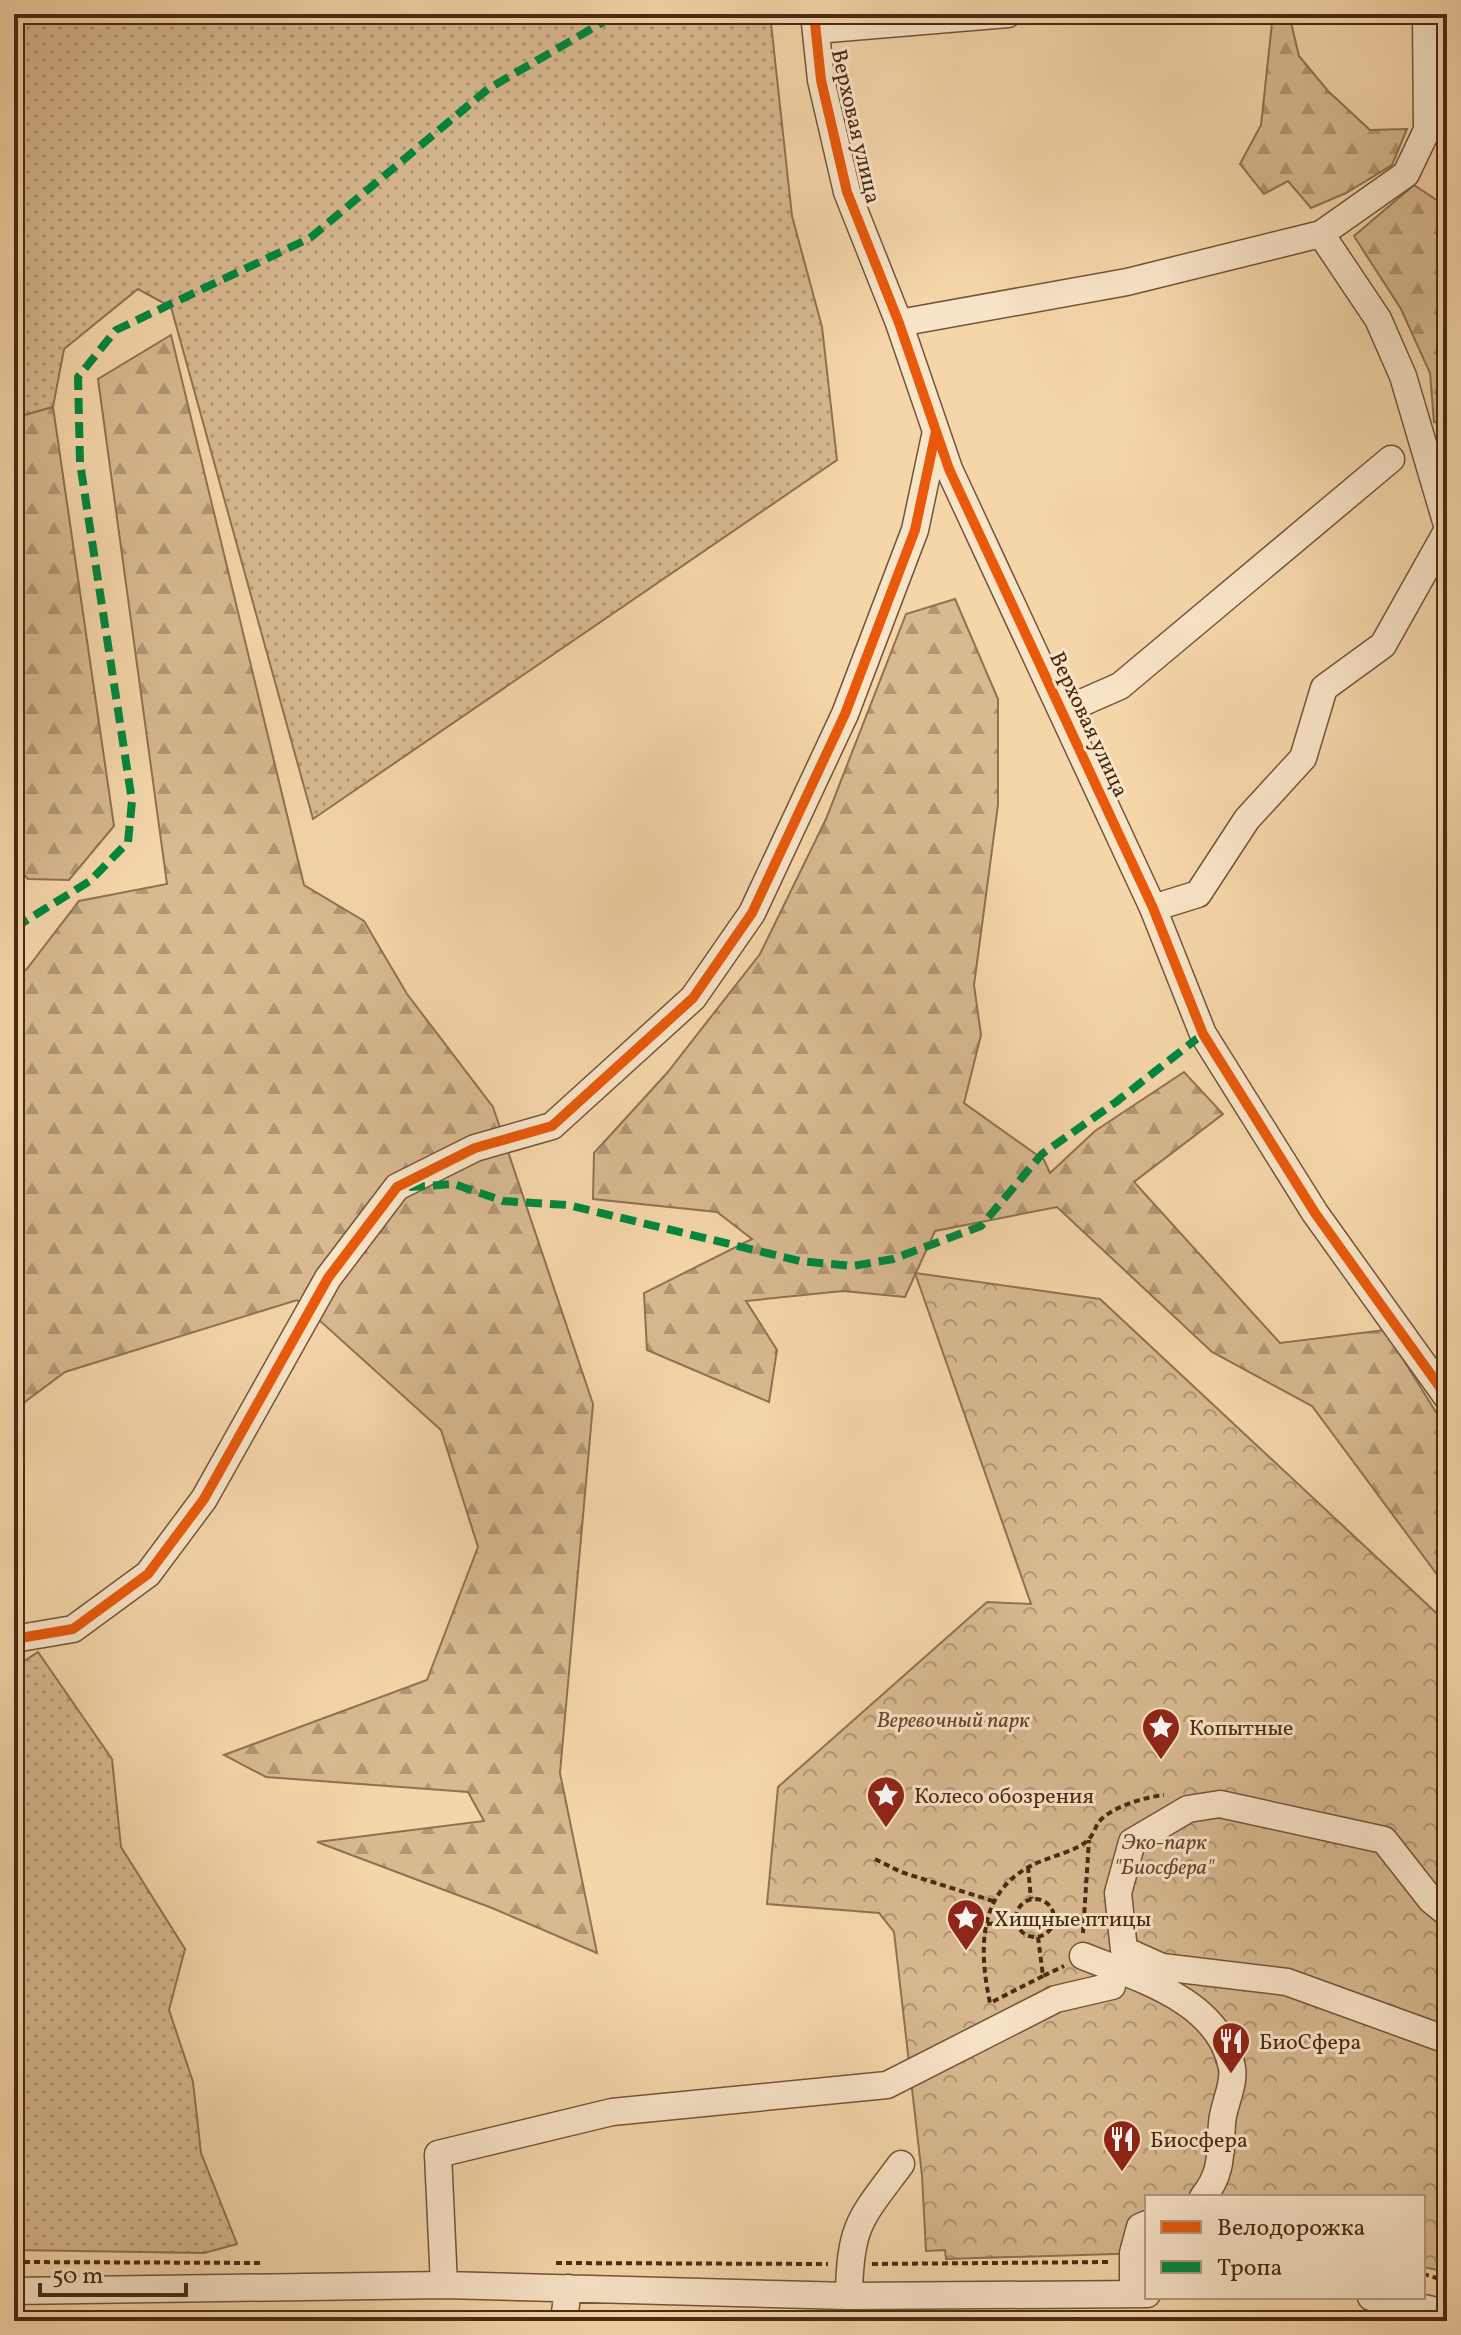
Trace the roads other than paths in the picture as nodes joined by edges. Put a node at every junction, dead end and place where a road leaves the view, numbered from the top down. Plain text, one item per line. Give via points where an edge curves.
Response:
1 (1008, 14) edge
2 (1426, 14) edge
3 (815, 22) edge
4 (1321, 234) junction
5 (899, 323) junction
6 (936, 431) junction
7 (1391, 459) dead end
8 (1447, 525) edge
9 (1447, 531) edge
10 (1063, 711) junction
11 (1153, 908) junction
12 (1447, 1397) edge
13 (14, 1639) edge
14 (1447, 1913) edge
15 (1083, 1956) road end
16 (1112, 1986) dead end
17 (1447, 2040) edge
18 (901, 2164) dead end
19 (1205, 2195) edge
20 (1145, 2225) edge
21 (444, 2285) junction
22 (568, 2288) junction
23 (14, 2291) edge
24 (1140, 2294) edge
25 (849, 2296) junction
26 (1380, 2299) edge
27 (1447, 2313) edge
28 (564, 2320) edge

1 - 3 street
2 - 4 street via 1427,130 1406,174
3 - 5 street, Верховая улица via 821,80 847,192
4 - 5 street via 1127,282
4 - 8 street via 1378,319 1403,376
5 - 6 street, Верховая улица
6 - 10 street, Верховая улица via 984,548
6 - 13 street via 915,530 845,714 752,913 693,998 552,1126 475,1148 397,1187 328,1278 204,1499 148,1574 73,1629
7 - 10 street via 1120,686
9 - 11 street via 1383,645 1324,688 1303,758 1247,819 1198,894
10 - 11 street, Верховая улица
11 - 12 street, Верховая улица via 1203,1034 1315,1213
14 - 17 street via 1384,1840 1220,1804 1188,1809 1132,1842 1118,1893 1124,1950 1162,1967 1287,1982
15 - 19 street via 1135,1974 1217,2029 1232,2070 1216,2182
16 - 21 street via 1056,1999 887,2085 612,2112 438,2154
18 - 25 street via 857,2226
20 - 24 street via 1136,2237 1133,2262
21 - 22 street
21 - 23 street
22 - 25 street
22 - 28 street
24 - 25 street
26 - 27 street

